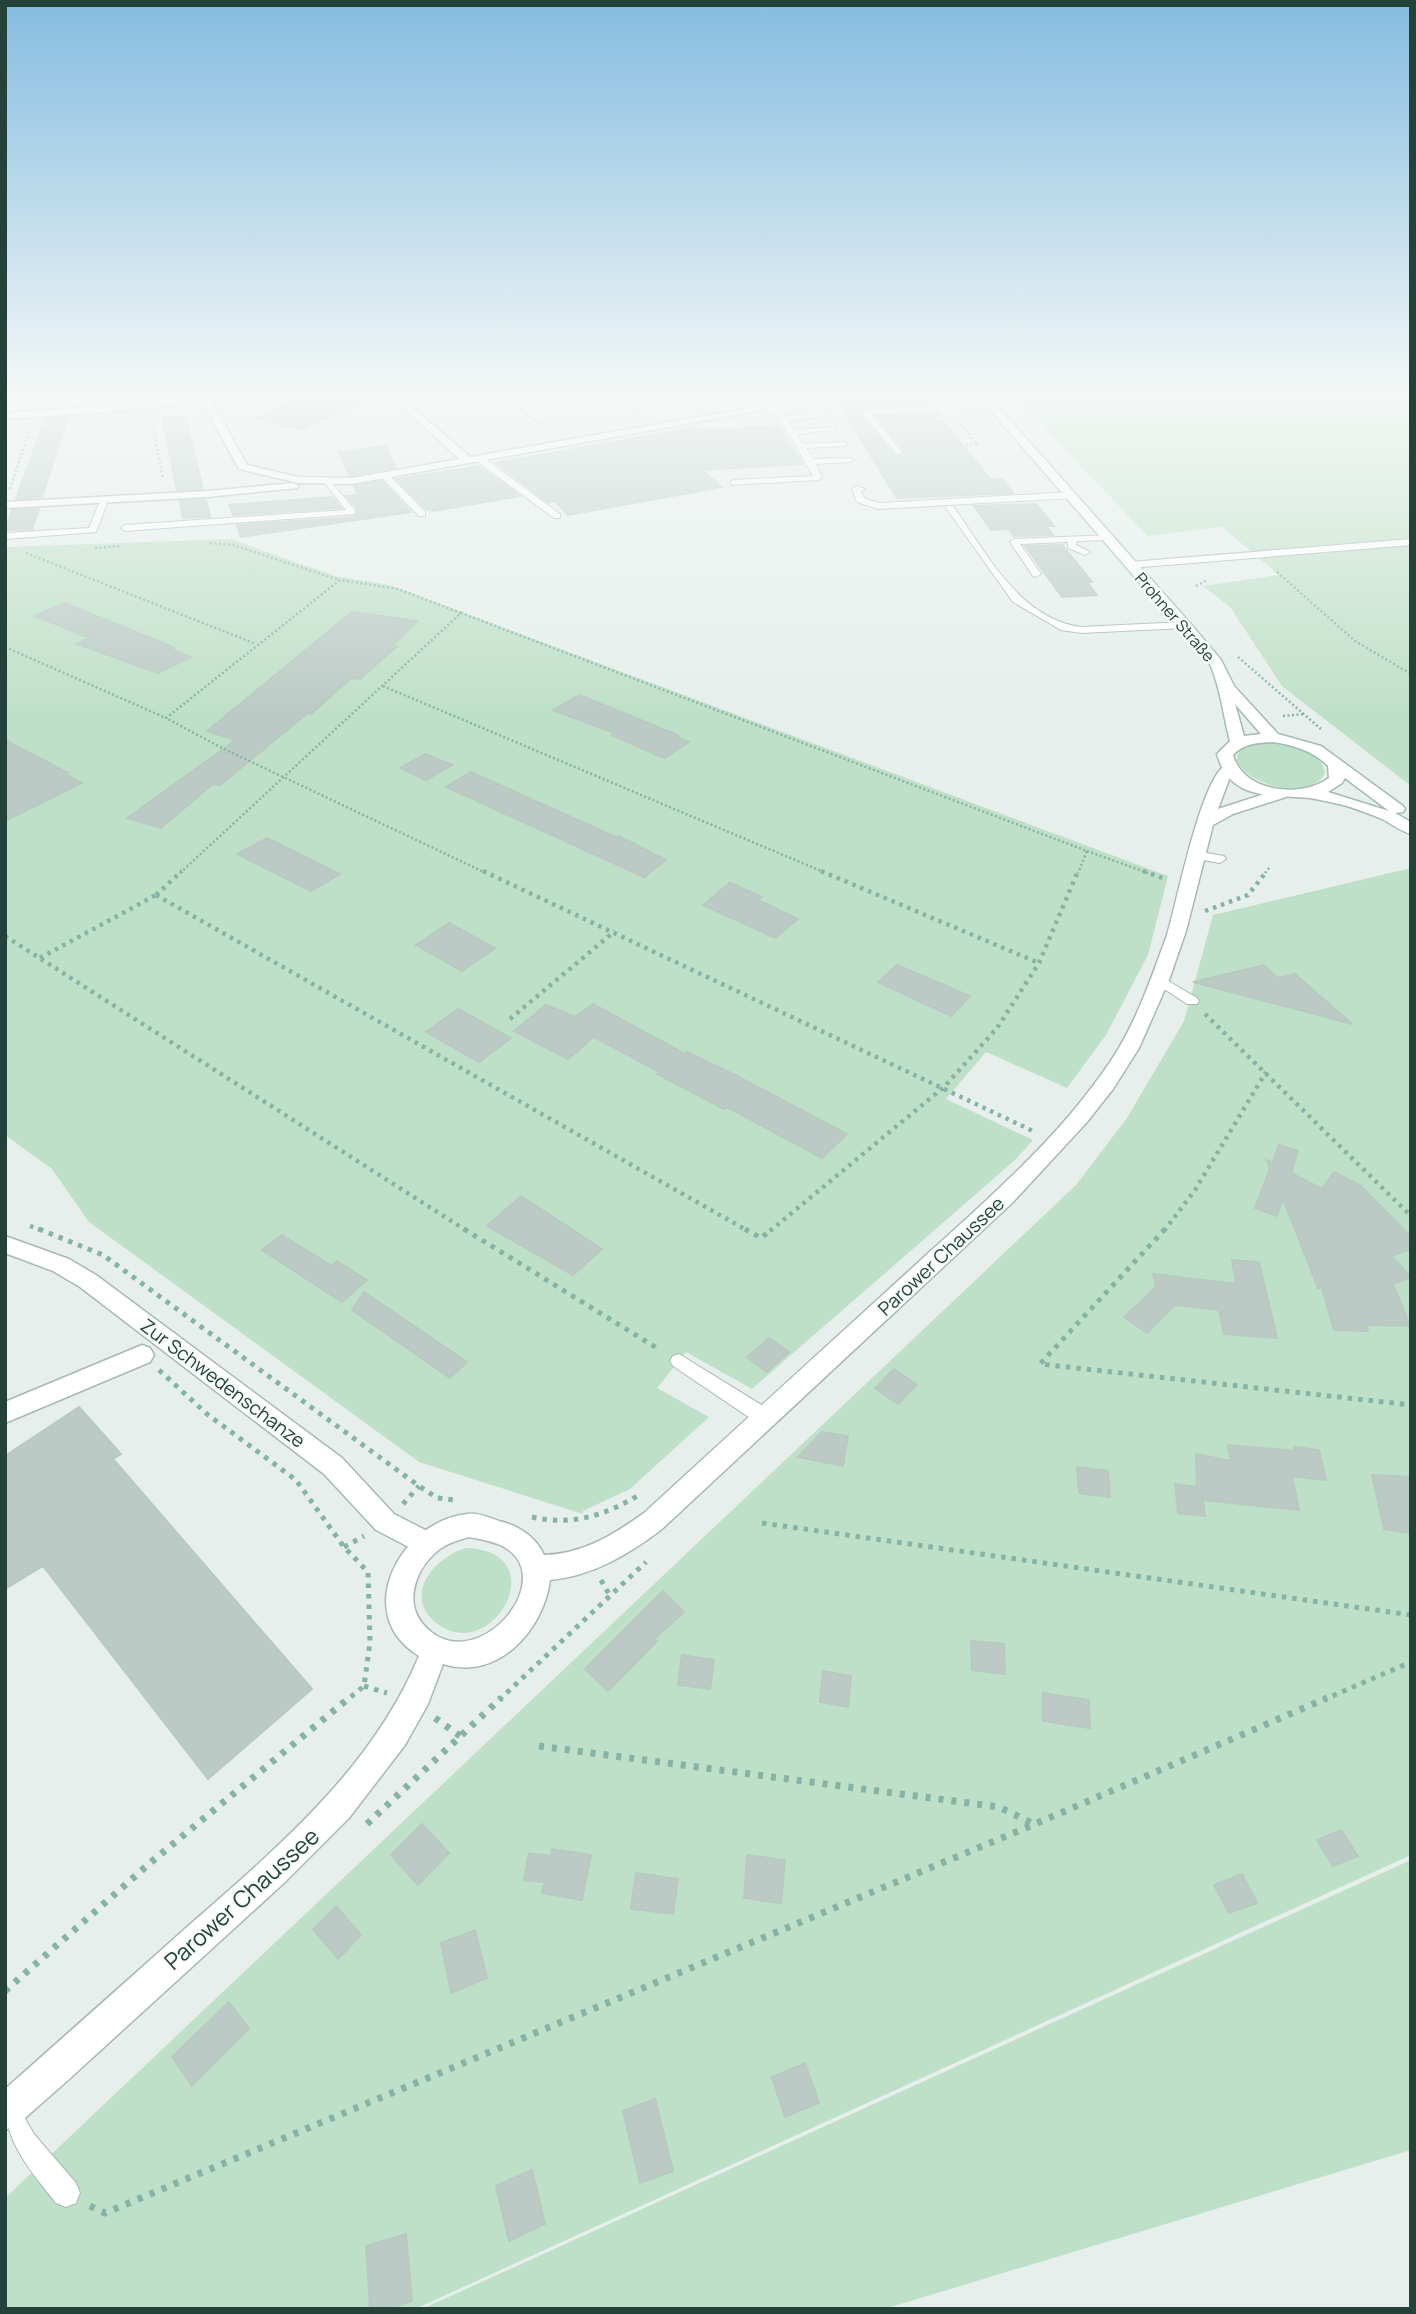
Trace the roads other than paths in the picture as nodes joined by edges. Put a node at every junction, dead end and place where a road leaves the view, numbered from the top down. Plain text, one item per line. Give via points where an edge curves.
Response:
1 (135, 499) edge
2 (342, 499) edge
3 (407, 499) edge
4 (534, 499) edge
5 (860, 499) edge
6 (1002, 499) edge
7 (1075, 499) edge
8 (7, 500) edge
9 (104, 501) junction
10 (950, 508) dead end
11 (422, 514) dead end
12 (557, 516) dead end
13 (125, 528) dead end
14 (5, 536) edge
15 (1107, 537) junction
16 (1074, 539) junction
17 (1411, 542) edge
18 (1085, 552) dead end
19 (1130, 565) junction
20 (1036, 574) dead end
21 (1184, 625) junction
22 (1228, 688) junction
23 (1273, 738) junction
24 (1238, 743) junction
25 (1336, 765) junction
26 (1228, 769) junction
27 (1280, 793) junction
28 (1311, 794) junction
29 (1411, 818) edge
30 (1207, 822) junction
31 (1411, 829) edge
32 (1196, 855) junction
33 (1220, 859) dead end
34 (1160, 980) junction
35 (1192, 1001) road end
36 (5, 1244) edge
37 (142, 1355) road end
38 (679, 1361) road end
39 (5, 1413) edge
40 (766, 1418) junction
41 (426, 1544) junction
42 (536, 1568) junction
43 (435, 1650) junction
44 (6, 2113) edge
45 (66, 2193) road end

1 - 9 street
2 - 13 lane via 352,512
3 - 11 lane
4 - 12 lane
5 - 6 lane via 878,506
7 - 15 street, Prohner Straße
8 - 9 street
9 - 14 lane via 93,530
10 - 21 lane via 1016,600 1044,618 1081,630
15 - 16 lane
15 - 19 street, Prohner Straße
16 - 18 lane via 1071,546
16 - 20 lane via 1014,542
17 - 19 lane
19 - 21 street, Prohner Straße
21 - 22 street, Prohner Straße via 1216,663
22 - 23 street, Prohner Straße
22 - 24 street, Prohner Straße
23 - 24 street
23 - 25 street via 1311,747
24 - 26 street, Parower Chaussee via 1225,754
25 - 28 street via 1339,773 1332,786
25 - 29 street
26 - 27 street via 1243,782
26 - 30 street, Parower Chaussee
27 - 28 street
27 - 30 street
28 - 31 street via 1362,806
30 - 32 street, Parower Chaussee
32 - 33 lane
32 - 34 street, Parower Chaussee
34 - 35 lane
34 - 40 street, Parower Chaussee via 1129,1048 1106,1084 1056,1143
36 - 41 street, Zur Schwedenschanze via 61,1265 88,1281 333,1466 385,1522
37 - 39 street
38 - 40 lane
40 - 42 street, Parower Chaussee via 623,1544 590,1560
41 - 42 street via 469,1525 491,1527 512,1535 527,1549
41 - 43 street via 405,1570 399,1601 404,1622 416,1639
42 - 43 street via 538,1589 532,1609 520,1628 502,1643 480,1652
43 - 44 street, Parower Chaussee via 427,1675 370,1772 318,1831
44 - 45 lane

